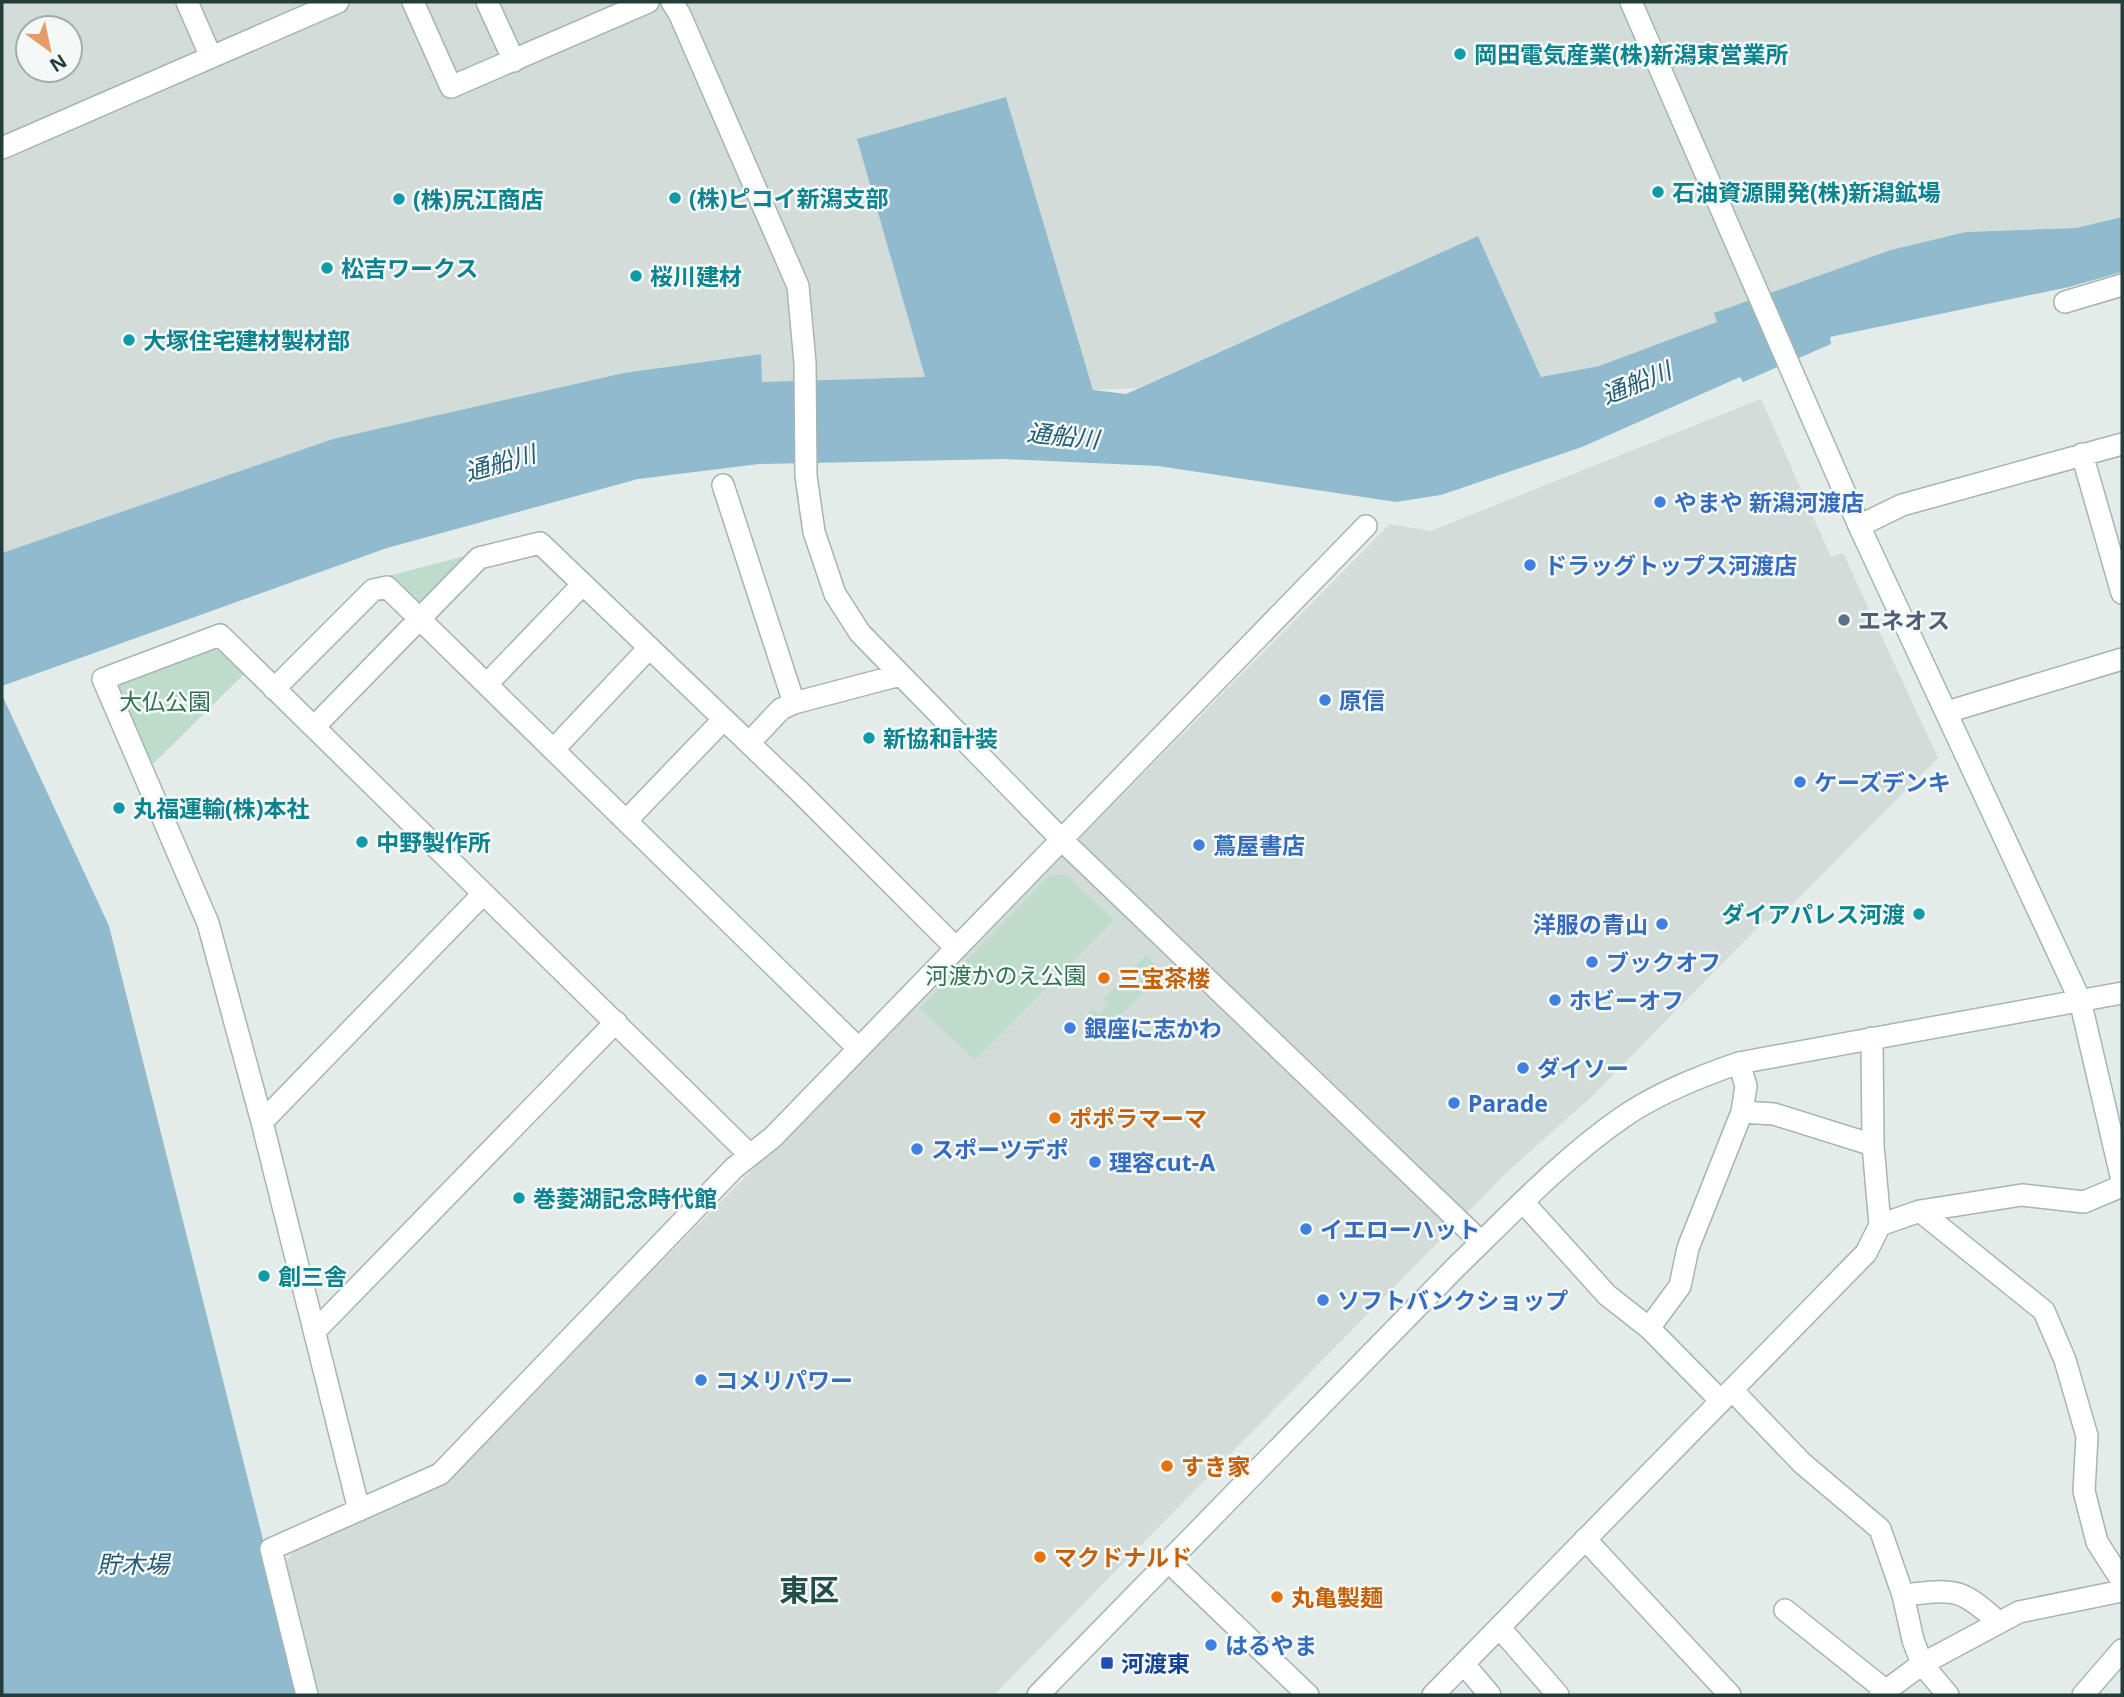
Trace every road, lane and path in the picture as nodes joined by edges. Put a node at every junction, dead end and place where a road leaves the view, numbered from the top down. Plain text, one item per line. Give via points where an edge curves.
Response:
1 (187, 2) edge
2 (338, 2) edge
3 (413, 2) edge
4 (487, 2) edge
5 (648, 2) edge
6 (671, 2) edge
7 (1631, 2) edge
8 (211, 57) junction
9 (514, 61) junction
10 (2, 148) edge
11 (2122, 285) edge
12 (2065, 302) dead end
13 (2122, 444) edge
14 (2082, 454) junction
15 (723, 485) dead end
16 (1366, 526) dead end
17 (1859, 526) junction
18 (582, 585) junction
19 (2122, 593) edge
20 (419, 619) junction
21 (648, 649) junction
22 (2122, 659) edge
23 (901, 675) junction
24 (487, 684) junction
25 (274, 689) junction
26 (793, 703) junction
27 (1947, 712) junction
28 (723, 720) junction
29 (314, 727) junction
30 (749, 743) junction
31 (554, 749) junction
32 (627, 820) junction
33 (1063, 841) junction
34 (483, 894) junction
35 (956, 948) junction
36 (2122, 993) edge
37 (2080, 1000) junction
38 (616, 1022) junction
39 (1872, 1038) junction
40 (858, 1048) junction
41 (1739, 1063) junction
42 (1742, 1112) junction
43 (262, 1122) junction
44 (1873, 1145) junction
45 (749, 1154) junction
46 (2122, 1180) edge
47 (2122, 1186) edge
48 (1523, 1202) junction
49 (1920, 1211) junction
50 (1880, 1225) junction
51 (1481, 1242) junction
52 (1649, 1328) junction
53 (315, 1331) junction
54 (1726, 1396) junction
55 (359, 1510) junction
56 (1585, 1539) junction
57 (1168, 1562) junction
58 (2122, 1581) edge
59 (2122, 1591) edge
60 (1903, 1595) junction
61 (1785, 1610) dead end
62 (1997, 1621) junction
63 (1499, 1627) junction
64 (2122, 1650) edge
65 (1464, 1664) junction
66 (1922, 1664) junction
67 (1882, 1693) edge
68 (307, 1695) edge
69 (1038, 1695) edge
70 (1308, 1695) edge
71 (1433, 1695) edge
72 (1490, 1695) edge
73 (1558, 1695) edge
74 (1730, 1695) edge
75 (1948, 1695) edge
76 (2083, 1695) edge

1 - 8 street
2 - 8 street
3 - 9 street via 451,87
4 - 9 street
5 - 9 street
6 - 23 street via 798,286 805,363 806,476 814,532 835,594 860,633
7 - 17 street
8 - 10 street
11 - 12 street
13 - 14 street
14 - 17 street via 1902,505
14 - 19 street
15 - 26 street
16 - 33 street
17 - 27 street
18 - 20 street via 540,543 480,558
18 - 21 street
18 - 24 street
20 - 24 street
20 - 25 street via 387,587 373,590
20 - 29 street
21 - 28 street
21 - 31 street
22 - 27 street
23 - 26 street
23 - 33 street
24 - 31 street
25 - 29 street
25 - 43 street via 220,635 103,679 208,923
26 - 30 street via 781,709
27 - 37 street
28 - 30 street
28 - 32 street
29 - 34 street
30 - 35 street
31 - 32 street
32 - 40 street
33 - 35 street
33 - 51 street
34 - 38 street
34 - 43 street
35 - 40 street
36 - 37 street
37 - 39 street
37 - 46 street
38 - 45 street
38 - 53 street
39 - 41 street
39 - 44 street
40 - 45 street via 773,1137
41 - 42 street via 1746,1086
41 - 48 street via 1701,1076 1623,1116
42 - 44 street via 1774,1114
42 - 52 street via 1688,1248 1680,1286
43 - 53 street
44 - 50 street
45 - 55 street via 440,1474
47 - 49 street via 2084,1202 2022,1195
48 - 51 street
48 - 52 street via 1607,1295
49 - 50 street
49 - 58 street via 2045,1311 2087,1436 2084,1491 2096,1542
50 - 54 street via 1866,1253
51 - 57 street
52 - 54 street
53 - 55 street
54 - 56 street
54 - 60 street via 1880,1529
55 - 68 street via 271,1549
56 - 63 street
56 - 74 street
57 - 69 street
57 - 70 street
59 - 62 street via 2019,1612
60 - 62 street via 1947,1591 1970,1597
60 - 66 street
61 - 67 street
62 - 66 street
63 - 65 street
63 - 73 street
64 - 76 street
65 - 71 street
65 - 72 street
66 - 67 street
66 - 75 street

